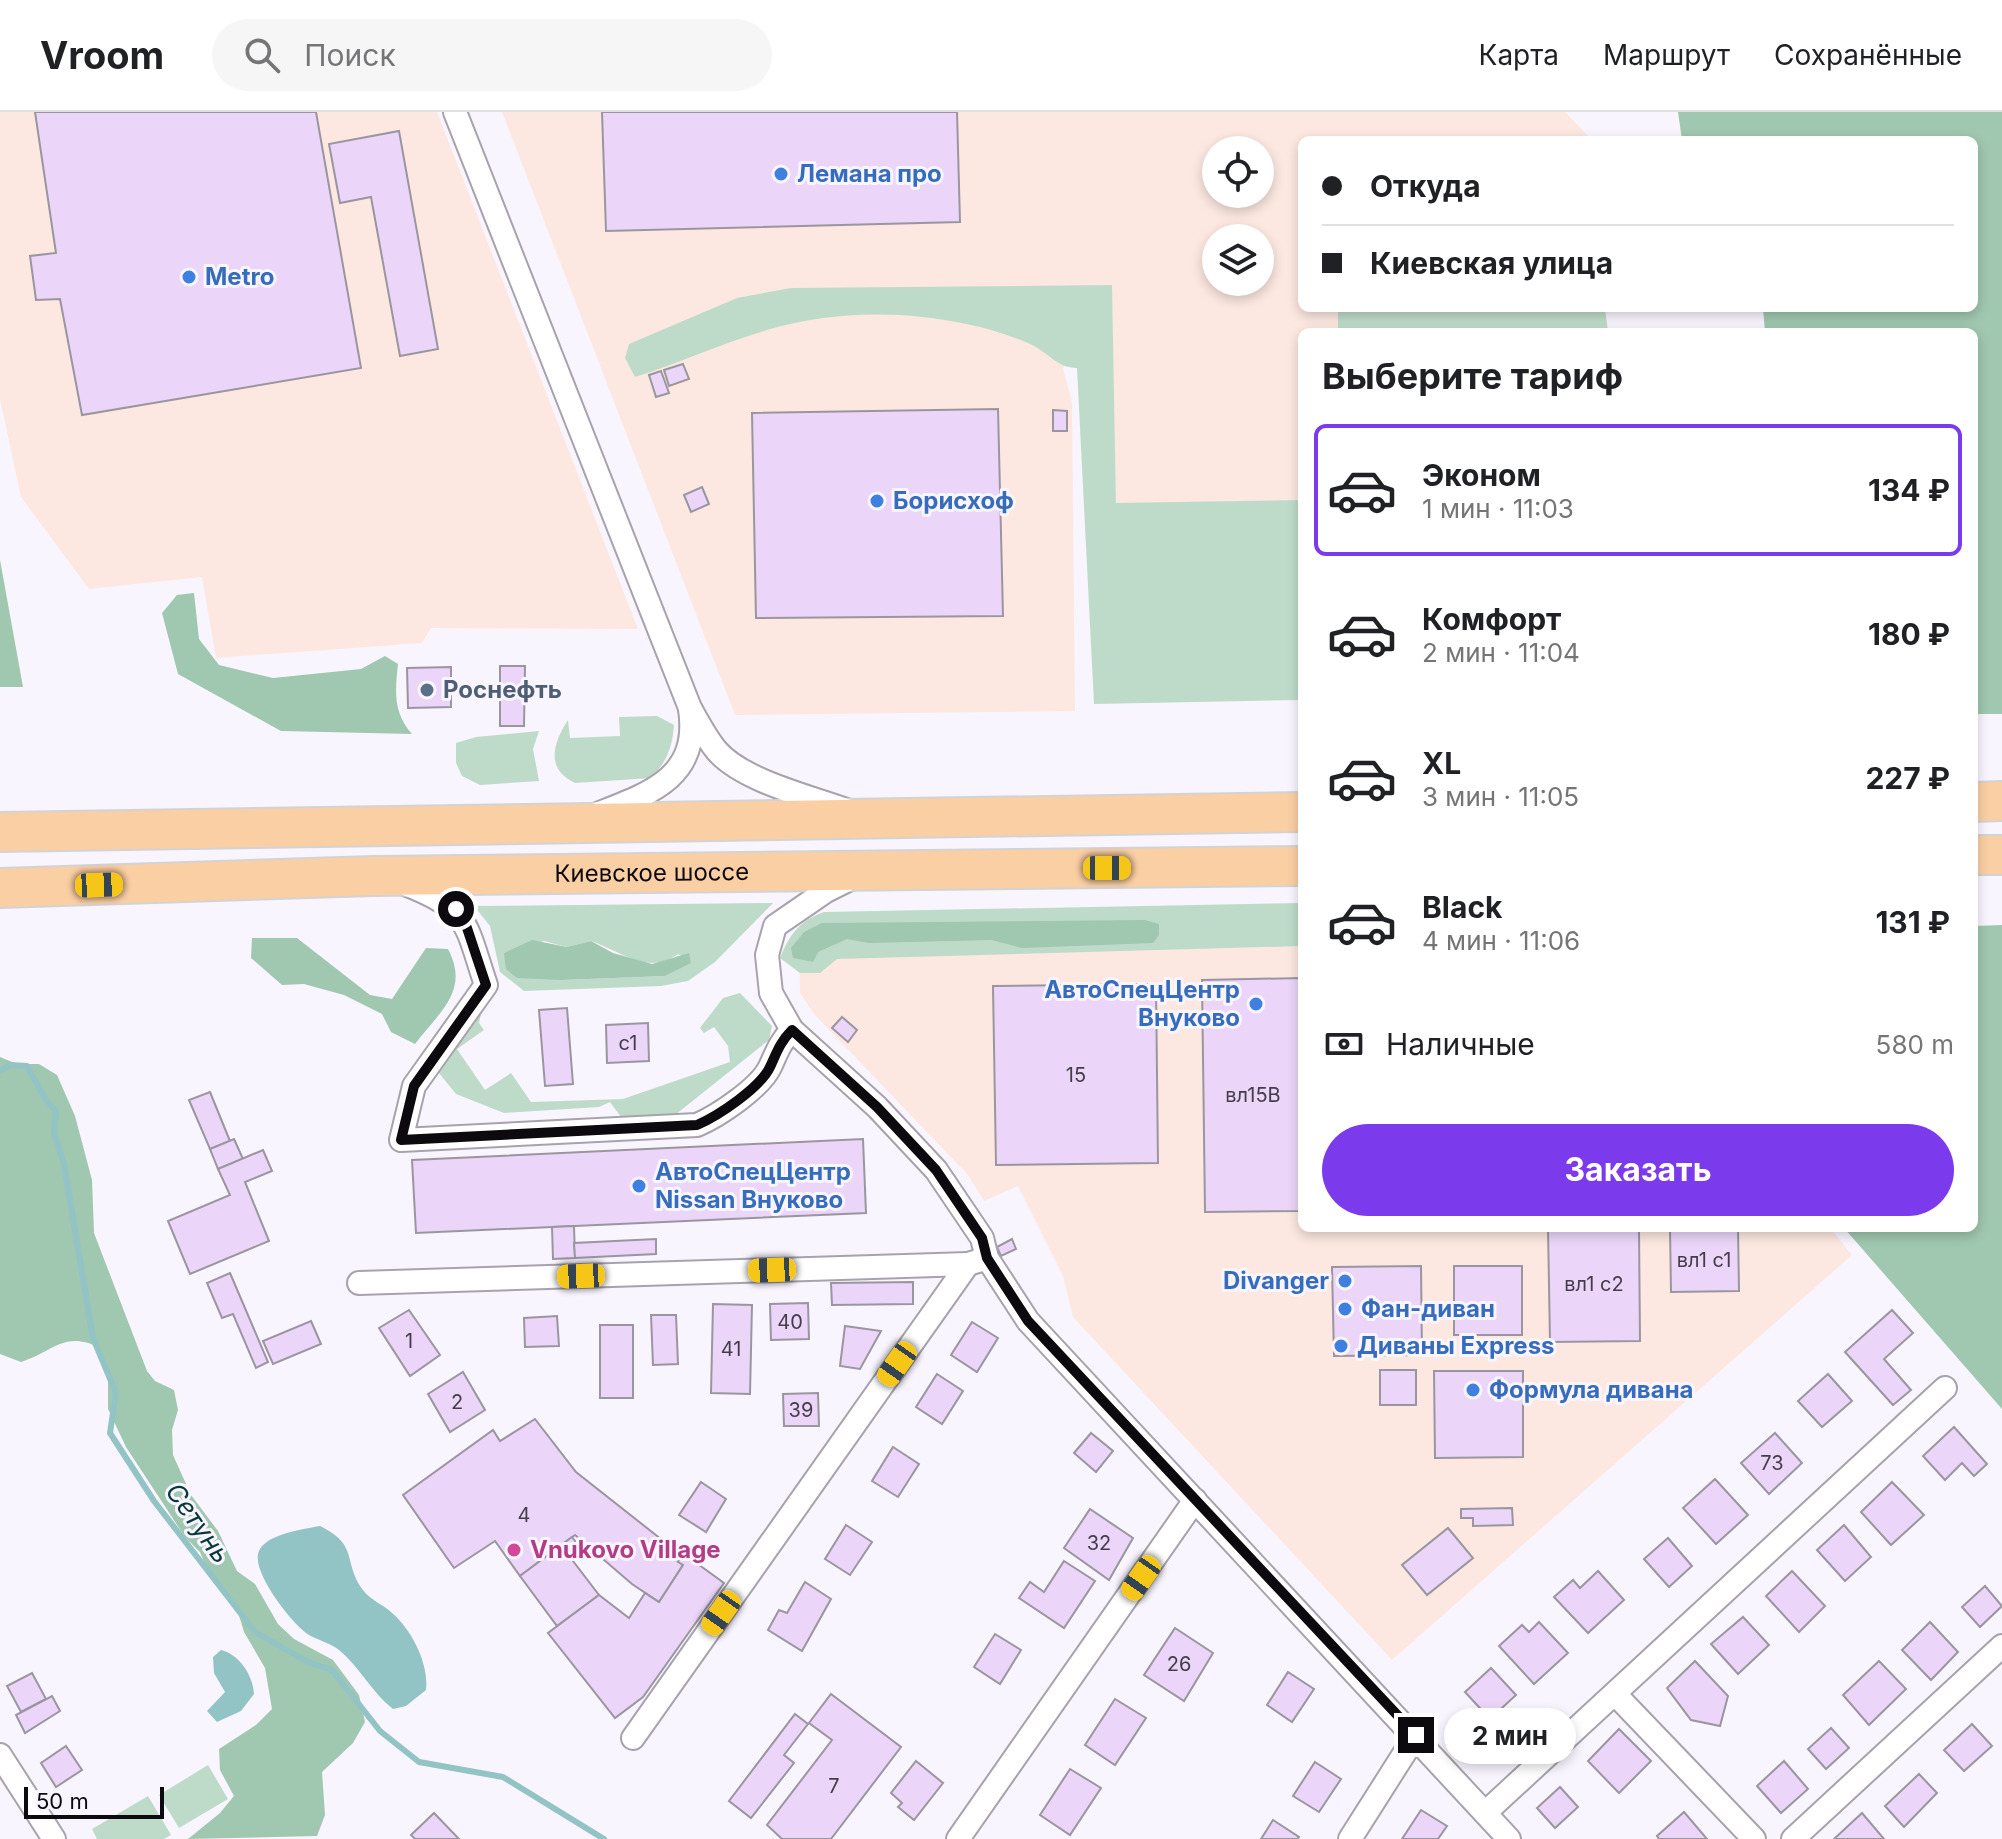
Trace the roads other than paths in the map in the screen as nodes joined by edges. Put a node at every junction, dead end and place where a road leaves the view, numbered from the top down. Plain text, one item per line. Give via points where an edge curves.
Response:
1 (455, 112) edge
2 (690, 708) junction
3 (2002, 801) edge
4 (1978, 802) edge
5 (1298, 812) edge
6 (869, 818) junction
7 (574, 823) junction
8 (3, 832) edge
9 (1978, 855) edge
10 (2002, 855) edge
11 (1298, 866) edge
12 (873, 870) junction
13 (373, 876) junction
14 (4, 888) edge
15 (792, 1030) junction
16 (978, 1261) junction
17 (359, 1283) dead end
18 (1945, 1388) dead end
19 (1195, 1500) junction
20 (2002, 1646) edge
21 (1615, 1694) junction
22 (1416, 1735) junction
23 (633, 1738) dead end
24 (0, 1755) edge
25 (1485, 1813) junction
26 (54, 1839) edge
27 (958, 1839) edge
28 (1350, 1839) edge
29 (1509, 1839) edge
30 (1754, 1839) edge
31 (1793, 1839) edge

1 - 2 street
2 - 6 street via 717,751 740,768
2 - 7 street via 691,746 677,772 643,794
3 - 4 highway
5 - 6 highway
6 - 7 highway
7 - 8 highway
9 - 10 highway
11 - 12 highway, Киевское шоссе
12 - 13 highway, Киевское шоссе
12 - 15 street via 826,891 775,926 767,955 771,993
13 - 14 highway, Киевское шоссе
13 - 15 street via 439,897 456,909 486,985 414,1086 401,1140 697,1125 716,1117 763,1077
15 - 16 street via 877,1107 936,1170 982,1238
16 - 17 street
16 - 19 street
16 - 23 street
18 - 21 street
19 - 22 street
19 - 27 street
20 - 31 street
21 - 25 street
21 - 30 street
22 - 25 street
22 - 28 street
24 - 26 street
25 - 29 street

